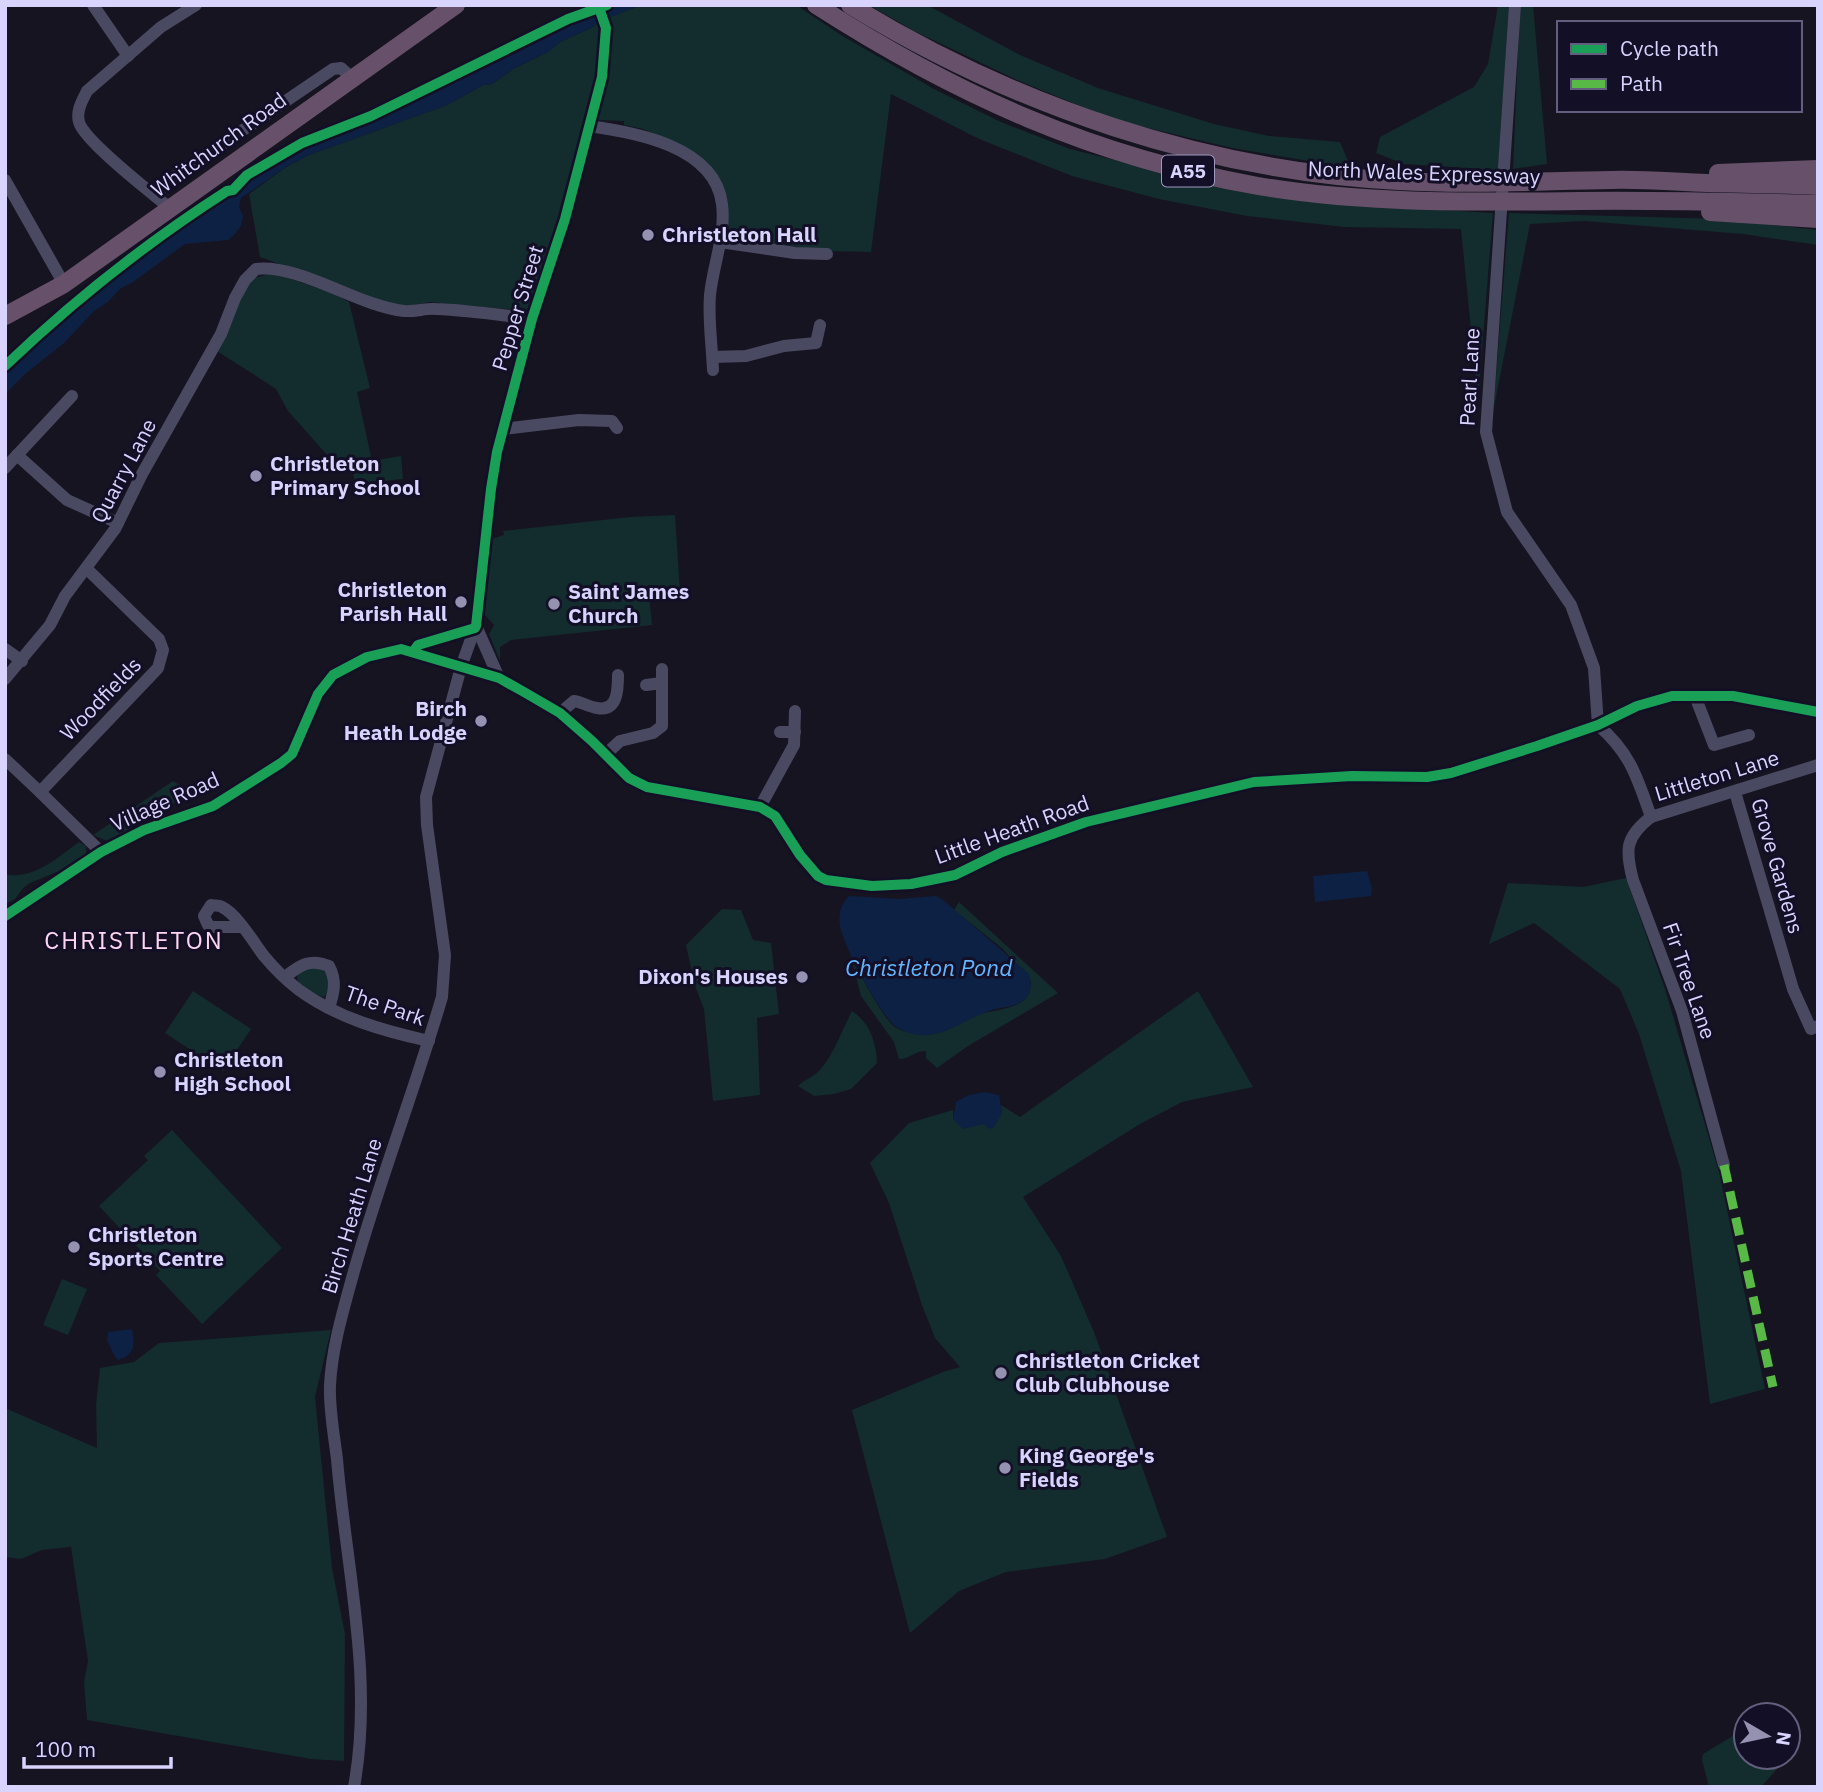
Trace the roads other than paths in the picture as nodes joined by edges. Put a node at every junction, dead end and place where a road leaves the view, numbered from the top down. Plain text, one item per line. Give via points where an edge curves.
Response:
1 (93, 5) edge
2 (196, 5) edge
3 (456, 5) edge
4 (598, 5) edge
5 (816, 5) edge
6 (850, 5) edge
7 (1515, 5) edge
8 (128, 55) junction
9 (352, 78) junction
10 (588, 126) junction
11 (1818, 169) edge
12 (5, 180) edge
13 (1613, 180) junction
14 (1818, 187) edge
15 (155, 196) junction
16 (1595, 201) junction
17 (1818, 204) edge
18 (171, 209) junction
19 (1818, 219) edge
20 (720, 242) junction
21 (827, 254) dead end
22 (64, 284) junction
23 (5, 316) edge
24 (532, 319) junction
25 (820, 325) dead end
26 (72, 396) dead end
27 (617, 428) dead end
28 (503, 429) junction
29 (18, 455) junction
30 (5, 468) edge
31 (118, 523) junction
32 (87, 569) junction
33 (476, 627) junction
34 (5, 649) edge
35 (413, 652) junction
36 (22, 661) junction
37 (461, 667) junction
38 (618, 675) dead end
39 (499, 678) junction
40 (5, 679) edge
41 (646, 685) dead end
42 (1695, 696) junction
43 (795, 711) dead end
44 (1818, 712) edge
45 (560, 713) junction
46 (1598, 724) junction
47 (780, 732) dead end
48 (795, 732) junction
49 (1749, 735) dead end
50 (606, 754) junction
51 (5, 759) edge
52 (1818, 765) edge
53 (40, 792) junction
54 (1735, 792) junction
55 (760, 807) junction
56 (1651, 817) junction
57 (101, 852) junction
58 (5, 916) edge
59 (242, 927) dead end
60 (285, 977) junction
61 (329, 1007) junction
62 (1810, 1030) edge
63 (429, 1041) junction
64 (1724, 1165) dead end
65 (354, 1787) edge

1 - 8 street
2 - 8 street
3 - 9 highway, Whitchurch Road
4 - 10 street, Pepper Street via 606,36 602,78
5 - 16 highway, North Wales Expressway / A55 via 945,82 1025,119 1116,152 1188,171 1316,194 1476,202
6 - 13 highway, North Wales Expressway / A55 via 948,60 1028,97 1192,150 1398,181
7 - 46 street, Pearl Lane via 1486,432 1507,512 1578,621 1594,668
8 - 15 street via 87,92 80,105 79,125
9 - 15 street via 341,68 333,69 168,181
9 - 18 highway, Whitchurch Road
10 - 20 street via 651,137 700,165 711,177 722,203
10 - 24 street, Pepper Street via 565,219
11 - 13 highway
12 - 22 street
13 - 14 highway, North Wales Expressway / A55
15 - 18 street
16 - 17 highway, North Wales Expressway / A55
16 - 19 highway
18 - 22 highway, Whitchurch Road
20 - 21 street
20 - 25 street via 710,296 713,364 816,343
22 - 23 highway, Whitchurch Road
24 - 28 street, Pepper Street
24 - 31 street, Quarry Lane via 433,309 405,311 268,267 256,269 235,298 221,334
26 - 29 street
27 - 28 street via 612,421 579,420
28 - 33 street, Pepper Street via 491,489
29 - 30 street
29 - 31 street via 67,500
31 - 32 street, Quarry Lane
32 - 36 street, Quarry Lane
32 - 53 street, Woodfields via 159,639 162,659
33 - 35 street via 418,645
33 - 37 street, Pepper Street
33 - 39 street
34 - 36 street
35 - 37 street, Village Road
35 - 57 street, Village Road via 401,649 346,666 318,694 292,754 281,763 213,806 144,830
36 - 40 street, Quarry Lane
37 - 39 street
37 - 63 street, Birch Heath Lane via 426,797 445,955 442,997
38 - 45 street via 618,693 610,706 598,708 574,701
39 - 45 street
41 - 50 street via 662,676 662,726 653,733 620,741
42 - 44 street, Little Heath Road via 1734,696
42 - 46 street, Little Heath Road via 1672,696 1637,706
42 - 49 street via 1714,745
43 - 48 street
45 - 50 street
46 - 55 street, Little Heath Road via 1441,775 1282,779 1192,795 1086,822 1002,852 955,875 911,884 872,886 818,876 775,816
46 - 56 street, Littleton Lane via 1633,768
47 - 48 street
48 - 55 street via 794,745
50 - 55 street via 629,778 647,788
51 - 53 street
52 - 54 street, Littleton Lane
53 - 57 street
54 - 56 street, Littleton Lane
54 - 62 street, Grove Gardens via 1793,989
56 - 64 street, Fir Tree Lane via 1635,829 1629,862 1682,1011
57 - 58 street, Village Road
59 - 60 street, The Park
60 - 61 street, The Park
60 - 61 street, The Park via 311,961 329,966 335,988
61 - 63 street, The Park via 386,1031
63 - 65 street, Birch Heath Lane via 362,1244 341,1319 330,1387 342,1525 357,1615 360,1673

